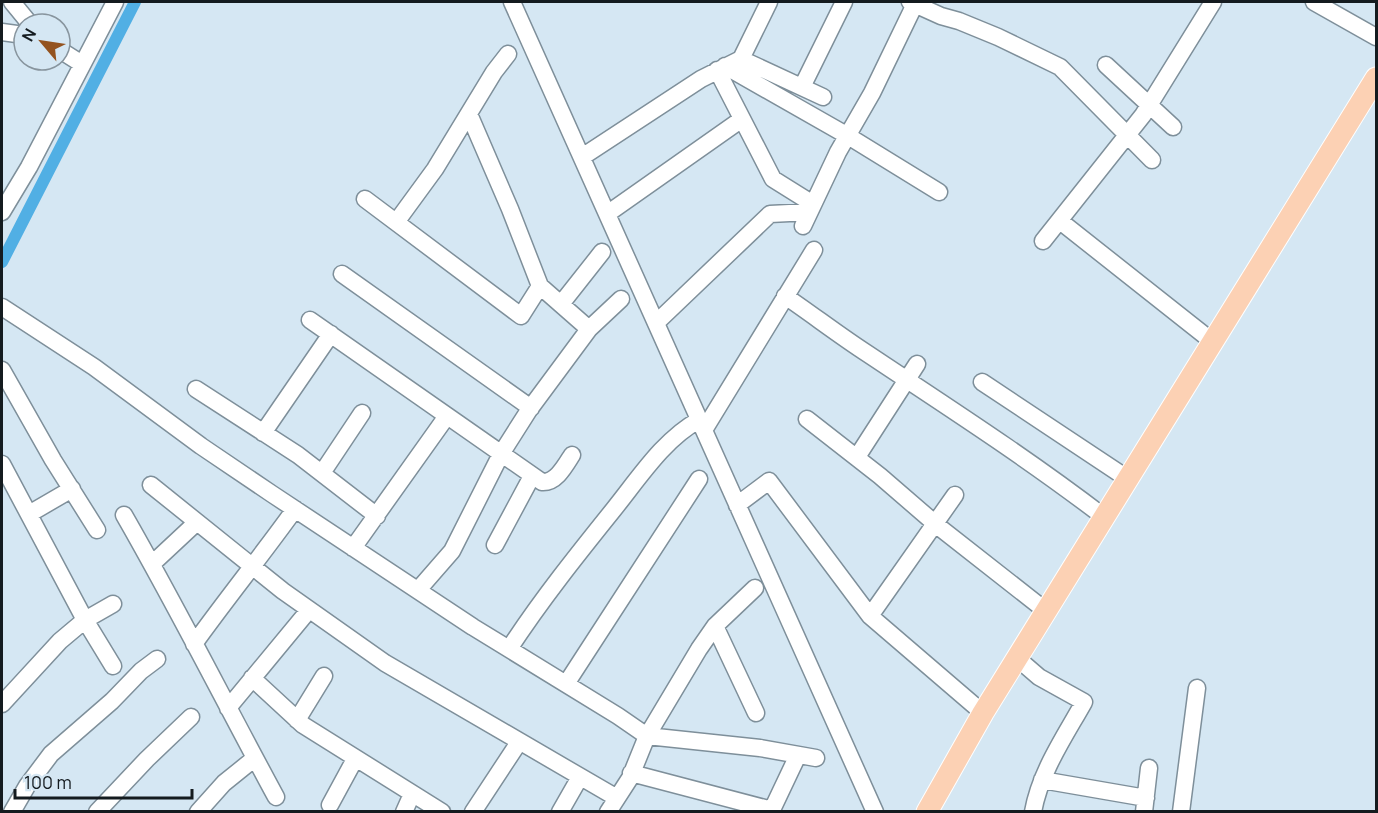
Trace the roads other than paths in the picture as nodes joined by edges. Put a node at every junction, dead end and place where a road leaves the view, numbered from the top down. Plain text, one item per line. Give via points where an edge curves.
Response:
1 (115, 2) edge
2 (512, 2) edge
3 (769, 2) edge
4 (844, 2) edge
5 (1213, 2) edge
6 (1314, 2) edge
7 (913, 3) edge
8 (1377, 38) edge
9 (508, 54) dead end
10 (72, 58) edge
11 (741, 59) junction
12 (82, 64) junction
13 (1106, 65) dead end
14 (721, 68) junction
15 (1377, 78) edge
16 (802, 87) junction
17 (823, 97) dead end
18 (1149, 105) junction
19 (469, 114) junction
20 (742, 119) junction
21 (1173, 127) dead end
22 (1127, 134) junction
23 (848, 136) junction
24 (582, 158) junction
25 (1152, 160) dead end
26 (939, 192) dead end
27 (364, 199) dead end
28 (2, 212) edge
29 (607, 214) junction
30 (808, 214) junction
31 (397, 221) junction
32 (1060, 221) junction
33 (1043, 242) dead end
34 (814, 250) dead end
35 (602, 252) dead end
36 (342, 274) dead end
37 (540, 286) junction
38 (785, 296) junction
39 (621, 299) dead end
40 (561, 304) junction
41 (2, 307) edge
42 (310, 320) dead end
43 (656, 323) junction
44 (589, 329) junction
45 (331, 334) junction
46 (1213, 342) junction
47 (917, 364) dead end
48 (2, 370) edge
49 (908, 380) junction
50 (982, 382) dead end
51 (196, 389) dead end
52 (531, 408) junction
53 (362, 413) dead end
54 (447, 416) junction
55 (807, 419) dead end
56 (702, 425) junction
57 (263, 433) junction
58 (501, 454) junction
59 (572, 455) dead end
60 (857, 457) junction
61 (2, 464) edge
62 (322, 473) junction
63 (532, 476) junction
64 (699, 479) dead end
65 (1128, 479) junction
66 (151, 485) dead end
67 (72, 489) junction
68 (955, 495) dead end
69 (737, 505) junction
70 (295, 509) junction
71 (29, 514) junction
72 (124, 515) dead end
73 (377, 516) junction
74 (1104, 518) junction
75 (197, 522) junction
76 (935, 524) junction
77 (97, 530) dead end
78 (495, 546) dead end
79 (353, 548) junction
80 (153, 564) junction
81 (253, 567) junction
82 (755, 588) dead end
83 (418, 590) junction
84 (113, 604) dead end
85 (309, 610) junction
86 (1046, 611) junction
87 (870, 616) junction
88 (85, 620) junction
89 (715, 626) junction
90 (194, 644) junction
91 (509, 649) junction
92 (1017, 658) junction
93 (157, 659) dead end
94 (113, 666) dead end
95 (324, 676) dead end
96 (252, 678) junction
97 (566, 684) junction
98 (1197, 688) dead end
99 (2, 704) edge
100 (228, 708) junction
101 (756, 713) dead end
102 (983, 713) junction
103 (191, 717) dead end
104 (297, 720) junction
105 (647, 736) junction
106 (519, 742) junction
107 (798, 755) junction
108 (255, 758) junction
109 (816, 758) dead end
110 (355, 759) junction
111 (1149, 768) dead end
112 (632, 773) junction
113 (580, 777) junction
114 (1042, 780) junction
115 (412, 794) junction
116 (276, 796) dead end
117 (330, 805) dead end
118 (612, 805) edge
119 (1145, 805) edge
120 (771, 811) edge
121 (12, 812) edge
122 (97, 812) edge
123 (198, 812) edge
124 (404, 812) edge
125 (442, 812) edge
126 (473, 812) edge
127 (560, 812) edge
128 (874, 812) edge
129 (927, 812) edge
130 (1033, 812) edge
131 (1181, 812) edge

1 - 12 street
2 - 24 street
3 - 11 street
4 - 16 street
5 - 18 street
6 - 8 street
7 - 22 street via 998,36 1060,68
7 - 23 street via 873,93
9 - 19 street
10 - 12 street
11 - 14 street
11 - 16 street
12 - 28 street
13 - 18 street
14 - 20 street
14 - 23 street
14 - 24 street
15 - 46 main road
16 - 17 street
18 - 21 street
18 - 22 street
19 - 31 street
19 - 37 street
20 - 29 street
20 - 30 street via 773,179
22 - 25 street
22 - 32 street
23 - 26 street
23 - 30 street
24 - 29 street
27 - 31 street
29 - 43 street
30 - 43 street via 770,214
31 - 37 street via 521,316
32 - 33 street
32 - 46 street
34 - 38 street
35 - 40 street
36 - 52 street
37 - 40 street
38 - 49 street
38 - 56 street
39 - 44 street
40 - 44 street
41 - 70 street
42 - 45 street
43 - 56 street
44 - 52 street
45 - 54 street
45 - 57 street
46 - 65 main road
47 - 49 street
48 - 67 street
49 - 60 street
49 - 74 street via 1041,469
50 - 65 street
51 - 57 street
52 - 58 street
53 - 62 street
54 - 58 street
54 - 73 street
55 - 60 street
56 - 69 street
56 - 91 street via 680,430 536,608
57 - 62 street
58 - 63 street
58 - 83 street via 452,551
59 - 63 street via 548,482
60 - 76 street
61 - 71 street
62 - 73 street
63 - 78 street
64 - 97 street
65 - 74 main road
66 - 75 street
67 - 71 street
67 - 77 street
68 - 76 street
69 - 87 street via 769,481
69 - 128 street
70 - 79 street
70 - 81 street
71 - 88 street
72 - 80 street
73 - 79 street
74 - 86 main road
75 - 80 street
75 - 81 street
76 - 86 street
76 - 87 street
79 - 83 street
80 - 90 street
81 - 85 street
81 - 90 street
82 - 89 street
83 - 91 street
84 - 88 street
85 - 96 street
85 - 106 street via 385,663
86 - 92 main road
87 - 102 street
88 - 94 street
88 - 99 street via 60,641
89 - 101 street
89 - 105 street
90 - 100 street
91 - 97 street
92 - 102 main road
92 - 114 street via 1039,677 1084,702
93 - 121 street via 51,754
95 - 104 street
96 - 100 street
96 - 104 street
97 - 105 street
98 - 131 street
100 - 108 street
102 - 129 main road
103 - 122 street
104 - 110 street
105 - 107 street
105 - 112 street
106 - 113 street
106 - 126 street
107 - 109 street
107 - 120 street
108 - 116 street
108 - 123 street via 224,783
110 - 115 street
110 - 117 street
111 - 119 street
112 - 118 street
112 - 120 street
113 - 118 street
113 - 127 street
114 - 119 street
114 - 130 street
115 - 124 street
115 - 125 street

